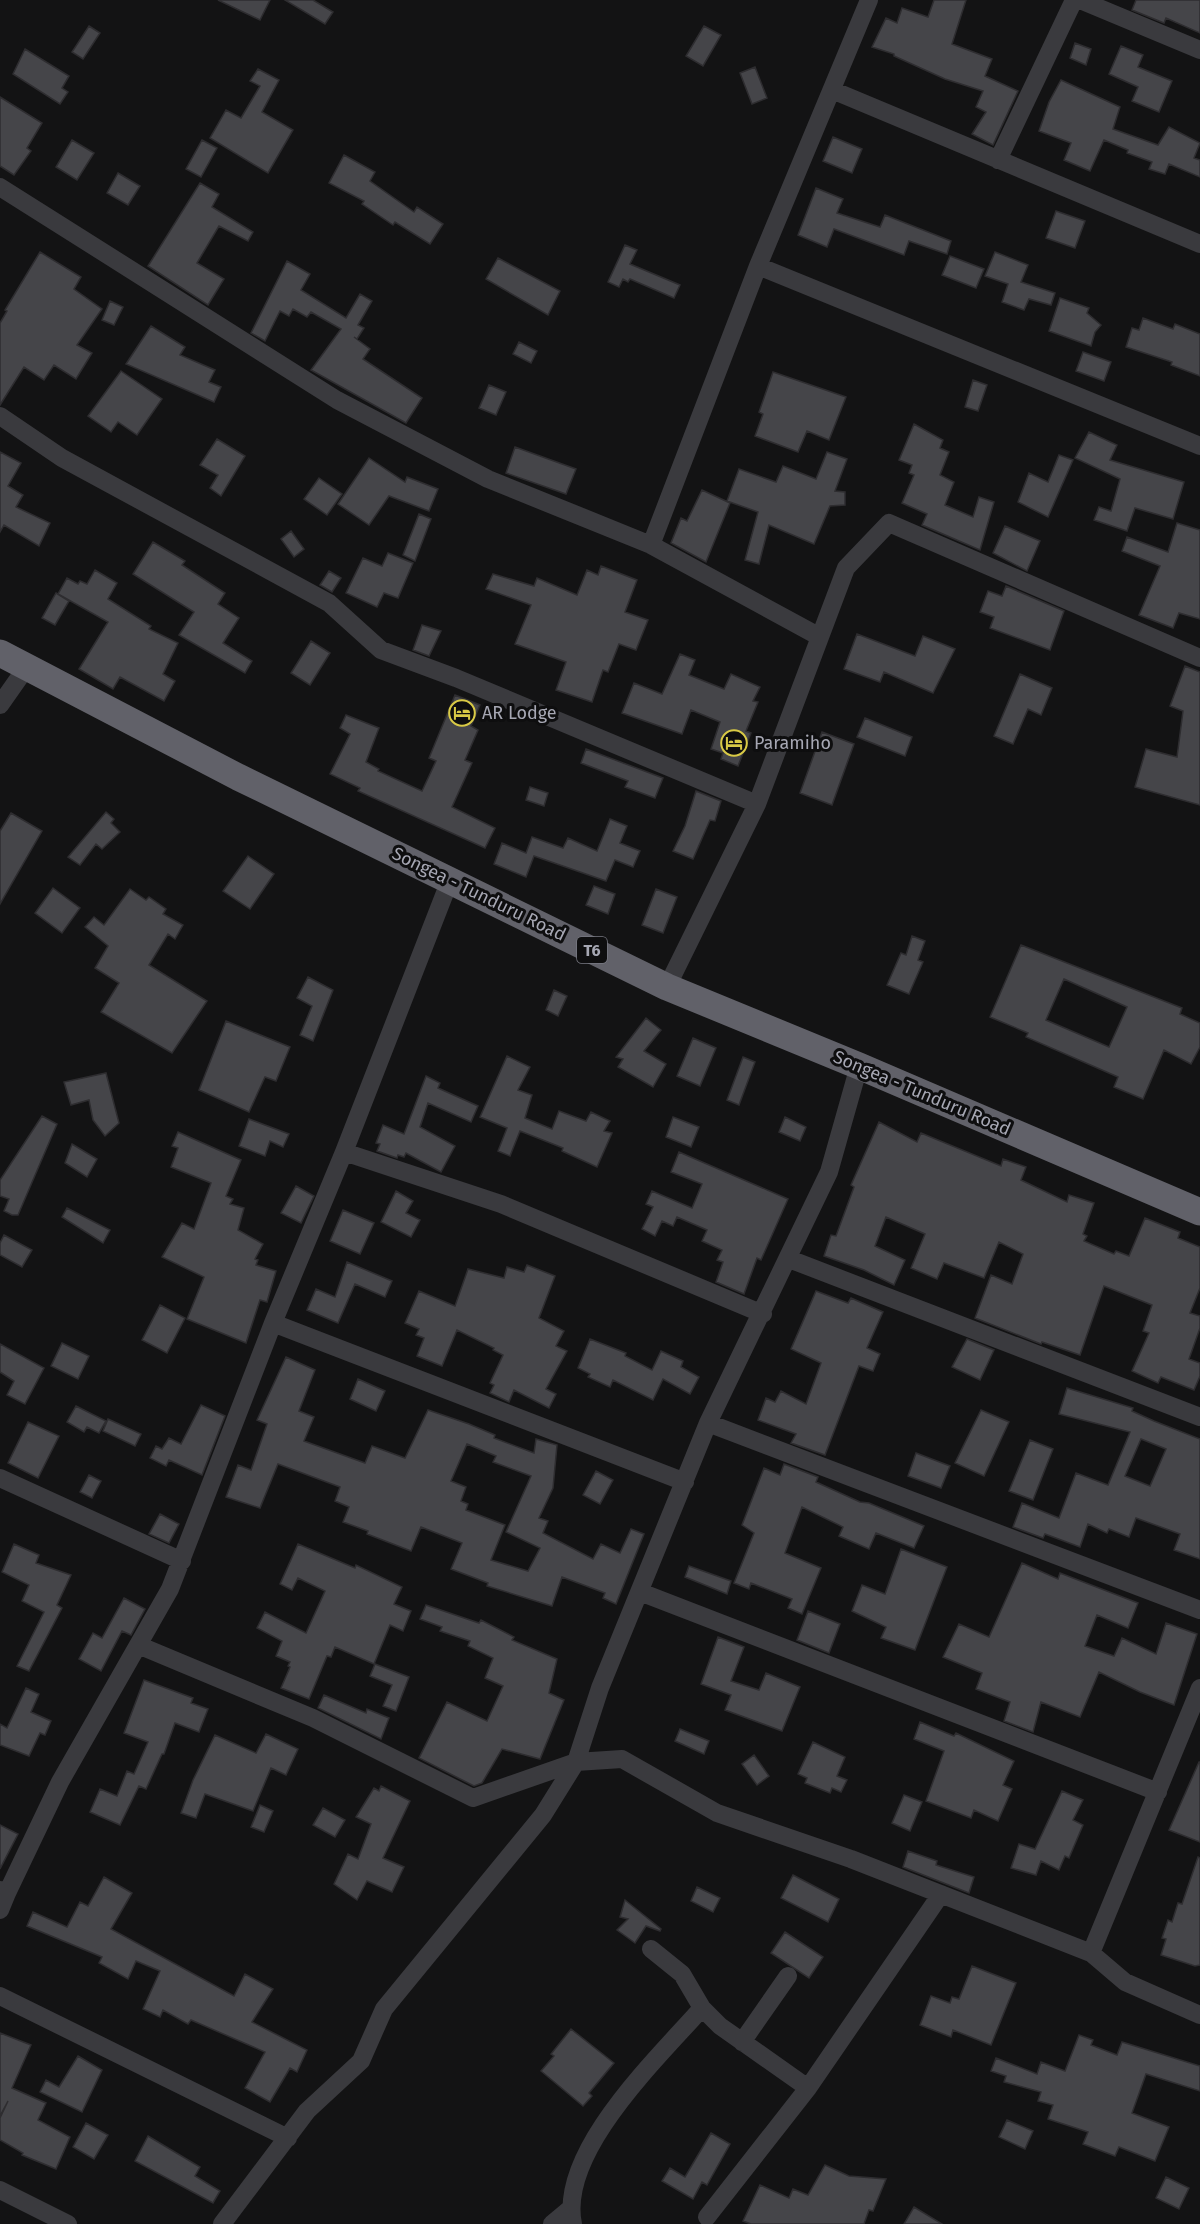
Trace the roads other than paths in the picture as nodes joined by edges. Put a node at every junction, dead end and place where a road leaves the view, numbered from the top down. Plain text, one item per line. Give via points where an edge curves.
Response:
1 (869, 0) edge
2 (1074, 0) edge
3 (1080, 0) edge
4 (1200, 50) edge
5 (832, 90) junction
6 (998, 160) junction
7 (0, 187) edge
8 (1200, 244) edge
9 (758, 266) junction
10 (0, 416) edge
11 (1200, 446) edge
12 (651, 545) junction
13 (820, 637) junction
14 (0, 653) edge
15 (1200, 658) edge
16 (26, 668) junction
17 (0, 705) edge
18 (757, 804) junction
19 (450, 880) junction
20 (667, 987) junction
21 (859, 1065) junction
22 (344, 1152) junction
23 (1200, 1212) edge
24 (789, 1259) junction
25 (763, 1314) junction
26 (273, 1323) junction
27 (1200, 1417) edge
28 (708, 1423) junction
29 (0, 1478) edge
30 (685, 1482) junction
31 (182, 1561) junction
32 (640, 1592) junction
33 (1200, 1610) edge
34 (138, 1645) junction
35 (1200, 1688) edge
36 (576, 1762) junction
37 (1158, 1792) junction
38 (4, 1892) edge
39 (941, 1894) junction
40 (0, 1910) edge
41 (651, 1948) dead end
42 (1091, 1953) junction
43 (788, 1976) dead end
44 (0, 1996) edge
45 (702, 2008) junction
46 (1200, 2015) edge
47 (742, 2042) junction
48 (808, 2088) junction
49 (288, 2138) junction
50 (0, 2190) edge
51 (571, 2217) edge
52 (706, 2217) dead end
53 (68, 2224) edge
54 (222, 2224) edge
55 (552, 2224) edge

1 - 5 street
2 - 6 street
3 - 4 street
5 - 6 street
5 - 9 street
6 - 8 street
7 - 12 street via 337,400 488,479
9 - 11 street
9 - 12 street
10 - 18 street via 62,458 329,603 381,650
12 - 13 street
13 - 15 street via 846,568 889,523
13 - 18 street
14 - 16 highway, Songea - Tunduru Road / T6
16 - 17 street
16 - 19 highway, Songea - Tunduru Road / T6
18 - 20 street
19 - 20 highway, Songea - Tunduru Road / T6
19 - 22 street
20 - 21 highway, Songea - Tunduru Road / T6
21 - 23 highway, Songea - Tunduru Road / T6
21 - 24 street via 829,1172
22 - 25 street via 501,1204
22 - 26 street
24 - 25 street
24 - 27 street
25 - 28 street
26 - 30 street
26 - 31 street
28 - 30 street
28 - 33 street
29 - 31 street
30 - 32 street
31 - 34 street
32 - 36 street via 600,1688
32 - 37 street
34 - 36 street via 313,1718 473,1798
34 - 38 street via 60,1782
35 - 37 street
36 - 39 street via 622,1759 717,1813
36 - 49 street via 543,1815 384,2009 361,2061 307,2111
37 - 42 street
38 - 40 street
39 - 42 street
39 - 48 street
41 - 45 street via 682,1974
42 - 46 street via 1125,1982
43 - 47 street
44 - 49 street
45 - 47 street
45 - 51 street via 617,2104 581,2164 571,2194
47 - 48 street
48 - 52 street
49 - 54 street
50 - 53 street
51 - 55 street

